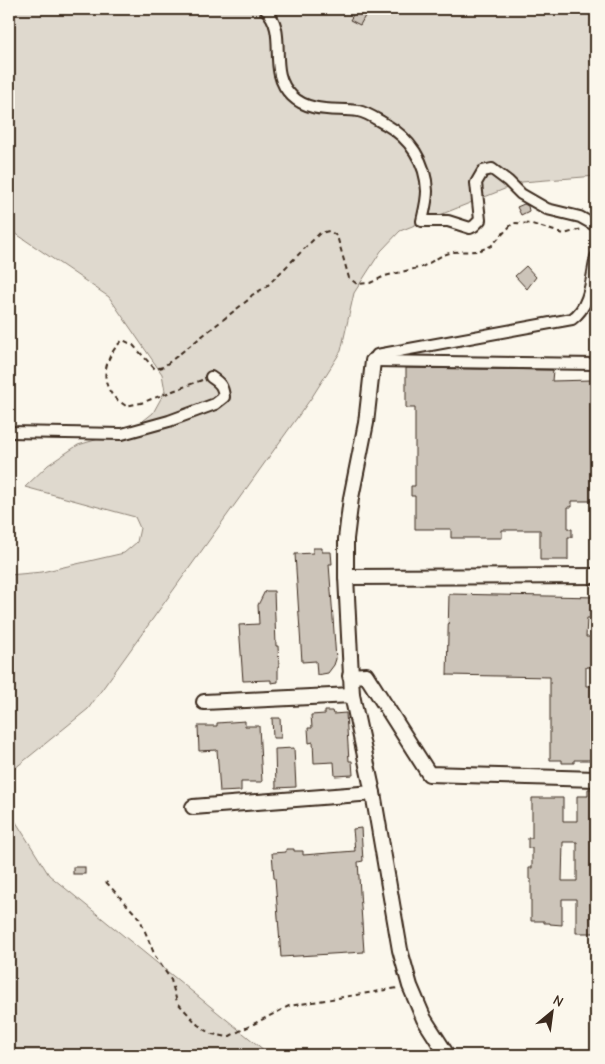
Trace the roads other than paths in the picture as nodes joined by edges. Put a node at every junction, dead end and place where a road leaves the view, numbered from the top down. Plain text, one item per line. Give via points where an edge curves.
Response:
1 (265, 9) edge
2 (596, 226) edge
3 (596, 257) edge
4 (373, 361) junction
5 (596, 364) edge
6 (211, 377) road end
7 (9, 432) edge
8 (596, 576) edge
9 (346, 577) junction
10 (350, 676) junction
11 (352, 695) junction
12 (204, 702) dead end
13 (596, 779) edge
14 (373, 793) junction
15 (193, 807) dead end
16 (447, 1055) edge

1 - 2 street via 275,24 277,60 284,86 293,98 308,106 367,114 406,140 420,159 425,173 427,192 422,221 474,226 480,220 476,183 483,171 492,169 521,194 547,209 580,217
3 - 4 street via 585,306 572,319 378,355
4 - 5 street
4 - 9 street via 366,423 351,498
6 - 7 street via 221,384 224,397 215,404 141,429 122,434
8 - 9 street
9 - 10 street
10 - 11 street
10 - 13 street via 366,675 429,774
11 - 12 street
11 - 14 street
14 - 15 street
14 - 16 street via 400,950 410,986 424,1019

